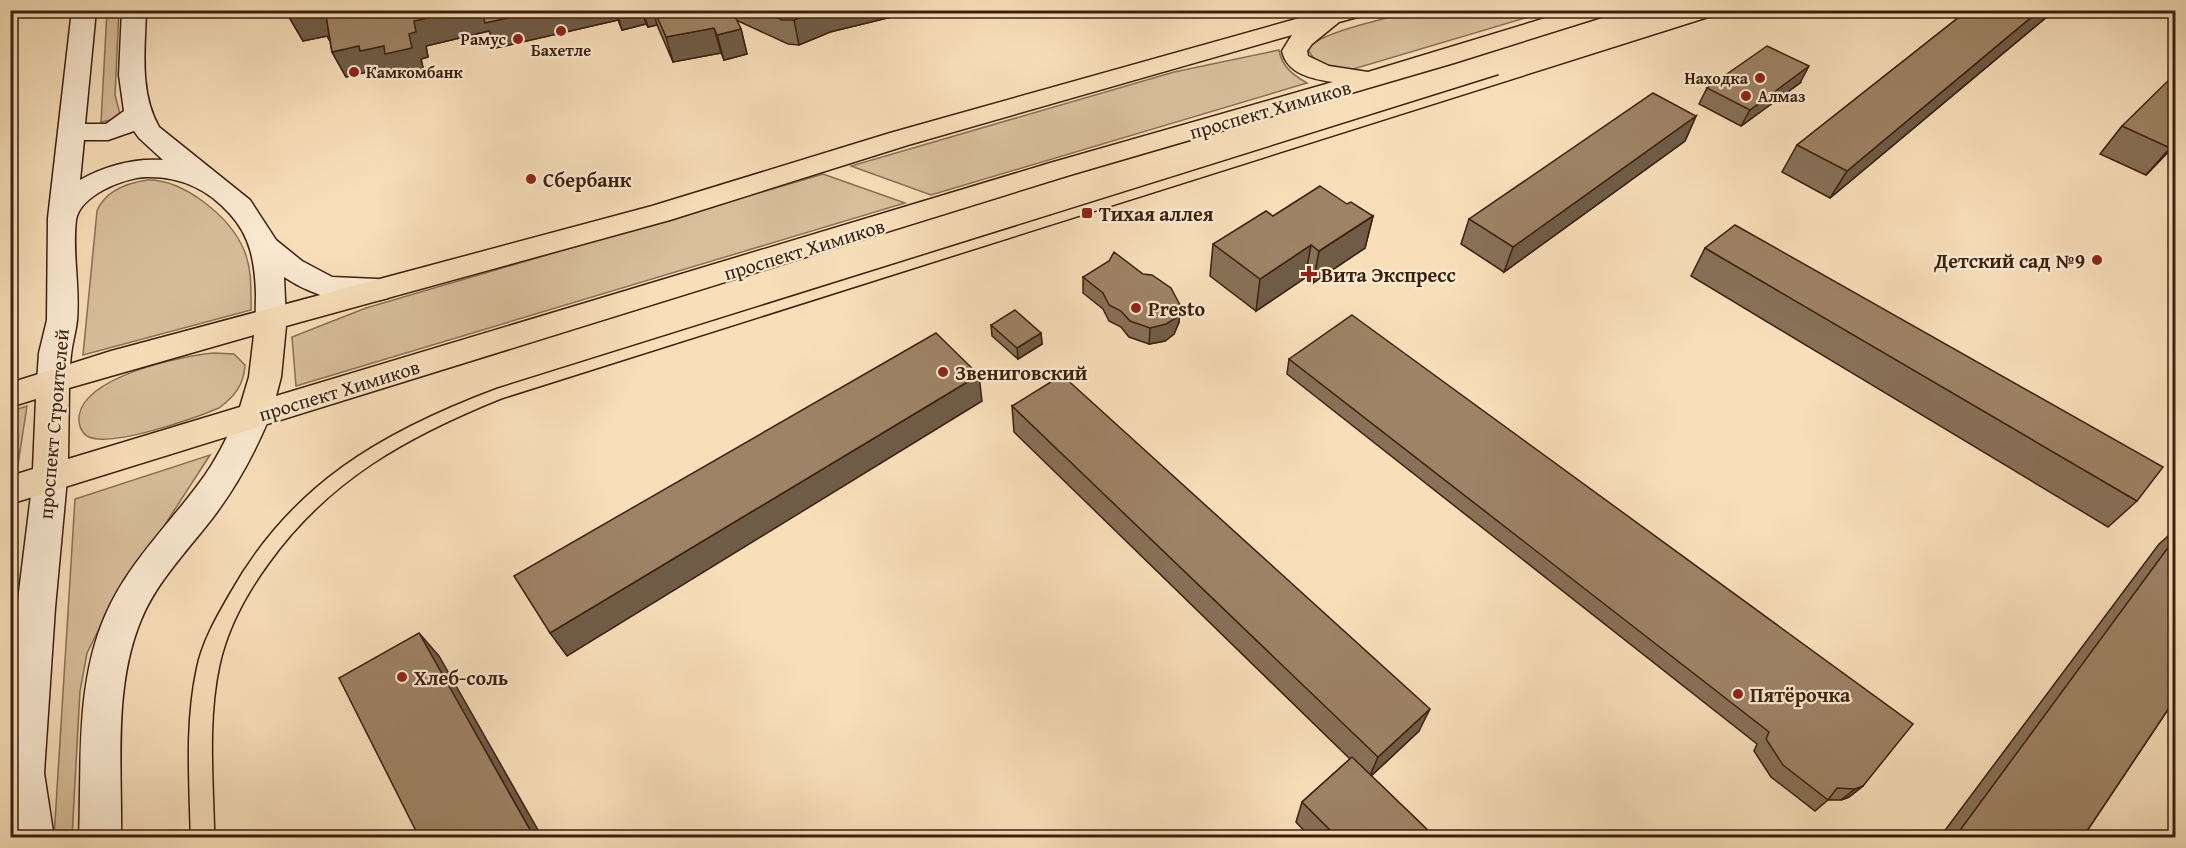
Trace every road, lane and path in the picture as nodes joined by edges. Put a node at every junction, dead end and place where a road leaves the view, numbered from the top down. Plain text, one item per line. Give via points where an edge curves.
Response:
1 (84, 10) edge
2 (134, 10) edge
3 (1599, 10) edge
4 (1346, 14) edge
5 (1382, 76) junction
6 (137, 112) junction
7 (71, 129) junction
8 (207, 179) junction
9 (62, 218) junction
10 (266, 247) junction
11 (377, 290) junction
12 (271, 321) junction
13 (52, 382) junction
14 (10, 395) edge
15 (254, 416) junction
16 (50, 479) junction
17 (10, 490) edge
18 (33, 837) edge
19 (100, 837) edge

1 - 7 main road, проспект Строителей
2 - 6 main road via 132,75
3 - 5 main road, проспект Химиков
4 - 5 main road via 1299,42 1298,59 1308,68 1327,75
4 - 11 main road via 1165,62 660,213
5 - 15 main road, проспект Химиков via 1060,169
6 - 7 main road via 117,130 93,133
6 - 8 main road via 148,132
7 - 9 main road, проспект Строителей
8 - 9 main road via 171,169 126,172 86,189
8 - 10 main road via 240,207
9 - 13 main road, проспект Строителей via 62,320
10 - 11 main road via 311,281 349,292
10 - 12 main road
11 - 12 main road
12 - 13 main road
12 - 15 main road via 266,377
13 - 14 main road
13 - 16 main road, проспект Строителей
15 - 16 main road, проспект Химиков
15 - 19 main road via 218,484 153,568 124,616 113,646 106,682
16 - 17 main road, проспект Химиков
16 - 18 main road, проспект Строителей via 24,773

